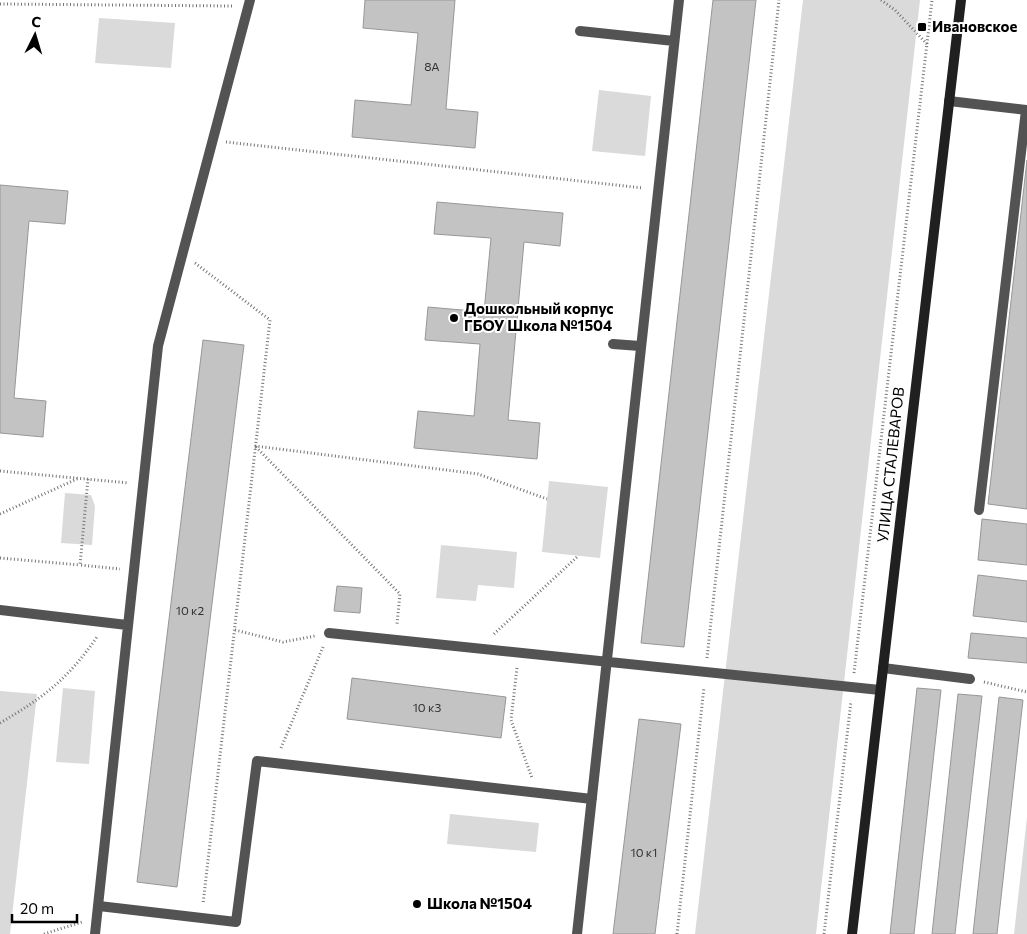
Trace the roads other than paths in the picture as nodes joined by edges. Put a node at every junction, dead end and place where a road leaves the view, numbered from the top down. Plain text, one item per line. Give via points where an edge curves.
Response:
1 (679, 0) edge
2 (961, 0) edge
3 (250, 3) edge
4 (580, 31) dead end
5 (674, 41) junction
6 (949, 101) junction
7 (613, 344) dead end
8 (640, 346) junction
9 (979, 510) dead end
10 (0, 610) edge
11 (127, 624) junction
12 (328, 634) road end
13 (606, 662) junction
14 (883, 668) junction
15 (970, 679) road end
16 (880, 690) junction
17 (592, 798) junction
18 (98, 906) junction
19 (95, 934) edge
20 (577, 934) edge
21 (852, 934) edge

1 - 5 lane
2 - 6 main road, УЛИЦА СТАЛЕВАРОВ
3 - 11 lane via 158,346
4 - 5 lane
5 - 8 lane
6 - 9 lane via 1026,110
6 - 14 main road, УЛИЦА СТАЛЕВАРОВ
7 - 8 lane
8 - 13 lane
10 - 11 lane
11 - 18 lane
12 - 13 lane
13 - 16 lane
13 - 17 lane
14 - 15 lane
14 - 16 main road, УЛИЦА СТАЛЕВАРОВ
16 - 21 main road, УЛИЦА СТАЛЕВАРОВ
17 - 18 lane via 257,761 236,922
17 - 20 lane
18 - 19 lane

